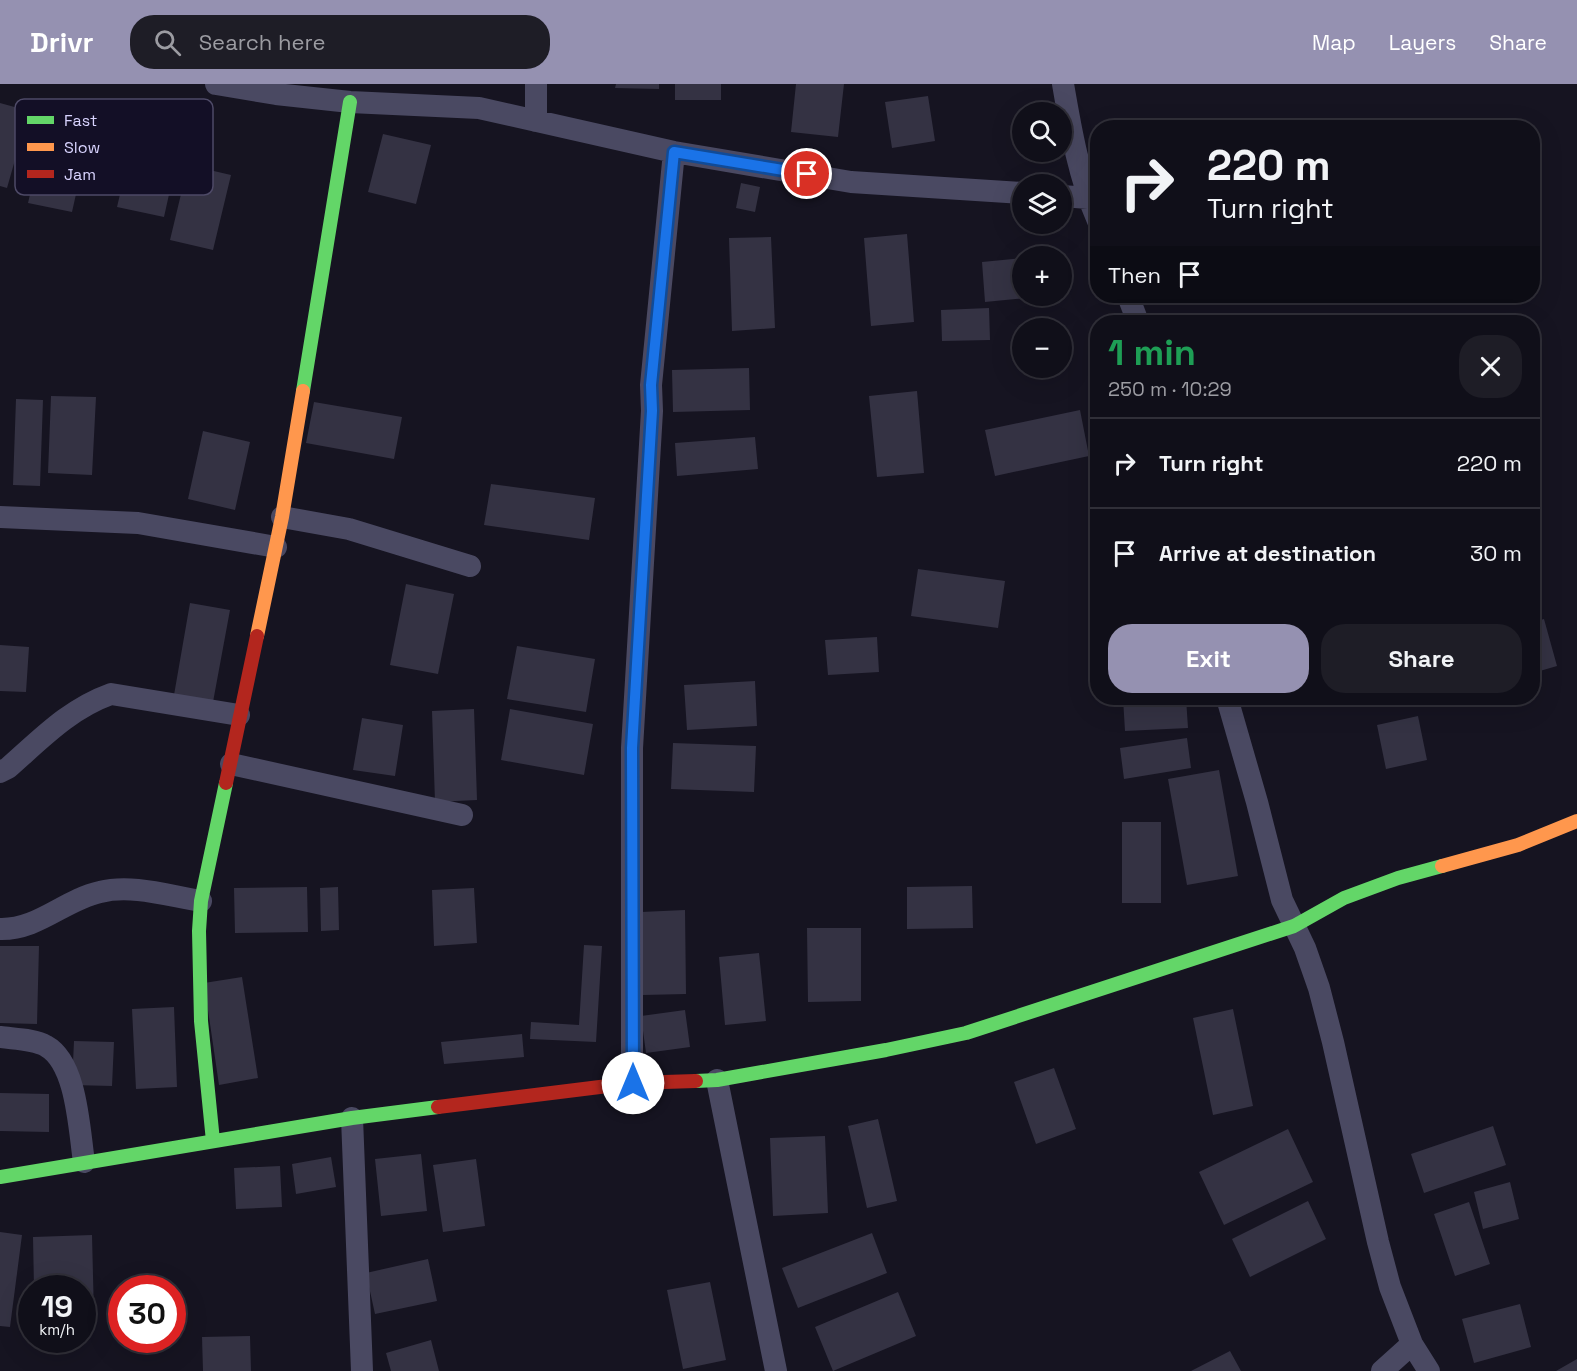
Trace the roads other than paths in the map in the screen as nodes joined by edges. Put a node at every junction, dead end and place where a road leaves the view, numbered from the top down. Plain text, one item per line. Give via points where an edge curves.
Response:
1 (216, 84) edge
2 (536, 84) edge
3 (1063, 84) edge
4 (350, 102) junction
5 (536, 121) junction
6 (674, 152) junction
7 (1012, 192) edge
8 (1072, 197) edge
9 (1088, 198) junction
10 (1090, 203) edge
11 (0, 517) edge
12 (282, 517) junction
13 (276, 547) junction
14 (470, 566) dead end
15 (1229, 705) edge
16 (239, 715) junction
17 (231, 764) junction
18 (0, 772) edge
19 (462, 815) dead end
20 (1577, 821) edge
21 (201, 901) junction
22 (1294, 926) junction
23 (0, 929) edge
24 (0, 1037) edge
25 (717, 1080) junction
26 (633, 1083) junction
27 (352, 1118) junction
28 (213, 1141) junction
29 (84, 1162) junction
30 (0, 1177) edge
31 (1412, 1344) junction
32 (362, 1371) edge
33 (776, 1371) edge
34 (1382, 1371) edge
35 (1429, 1371) edge

1 - 4 street
2 - 5 street
3 - 9 street
4 - 5 street via 479,108
4 - 12 street
5 - 6 street
6 - 7 street via 851,182
6 - 26 street via 651,385 632,748
8 - 9 street
9 - 10 street
11 - 13 street via 138,523
12 - 13 street
12 - 14 street via 349,529
13 - 16 street
15 - 22 street via 1282,900
16 - 17 street
16 - 18 street via 111,694 68,715
17 - 19 street
17 - 21 street
20 - 22 street via 1509,848 1357,891
21 - 23 street via 124,889 99,892 32,924
21 - 28 street via 200,1023
22 - 25 street via 966,1033
22 - 31 street via 1318,988 1378,1242
24 - 29 street via 44,1044 59,1056 70,1078
25 - 26 street
25 - 33 street
26 - 27 street
27 - 28 street
27 - 32 street
28 - 29 street
29 - 30 street
31 - 34 street
31 - 35 street

